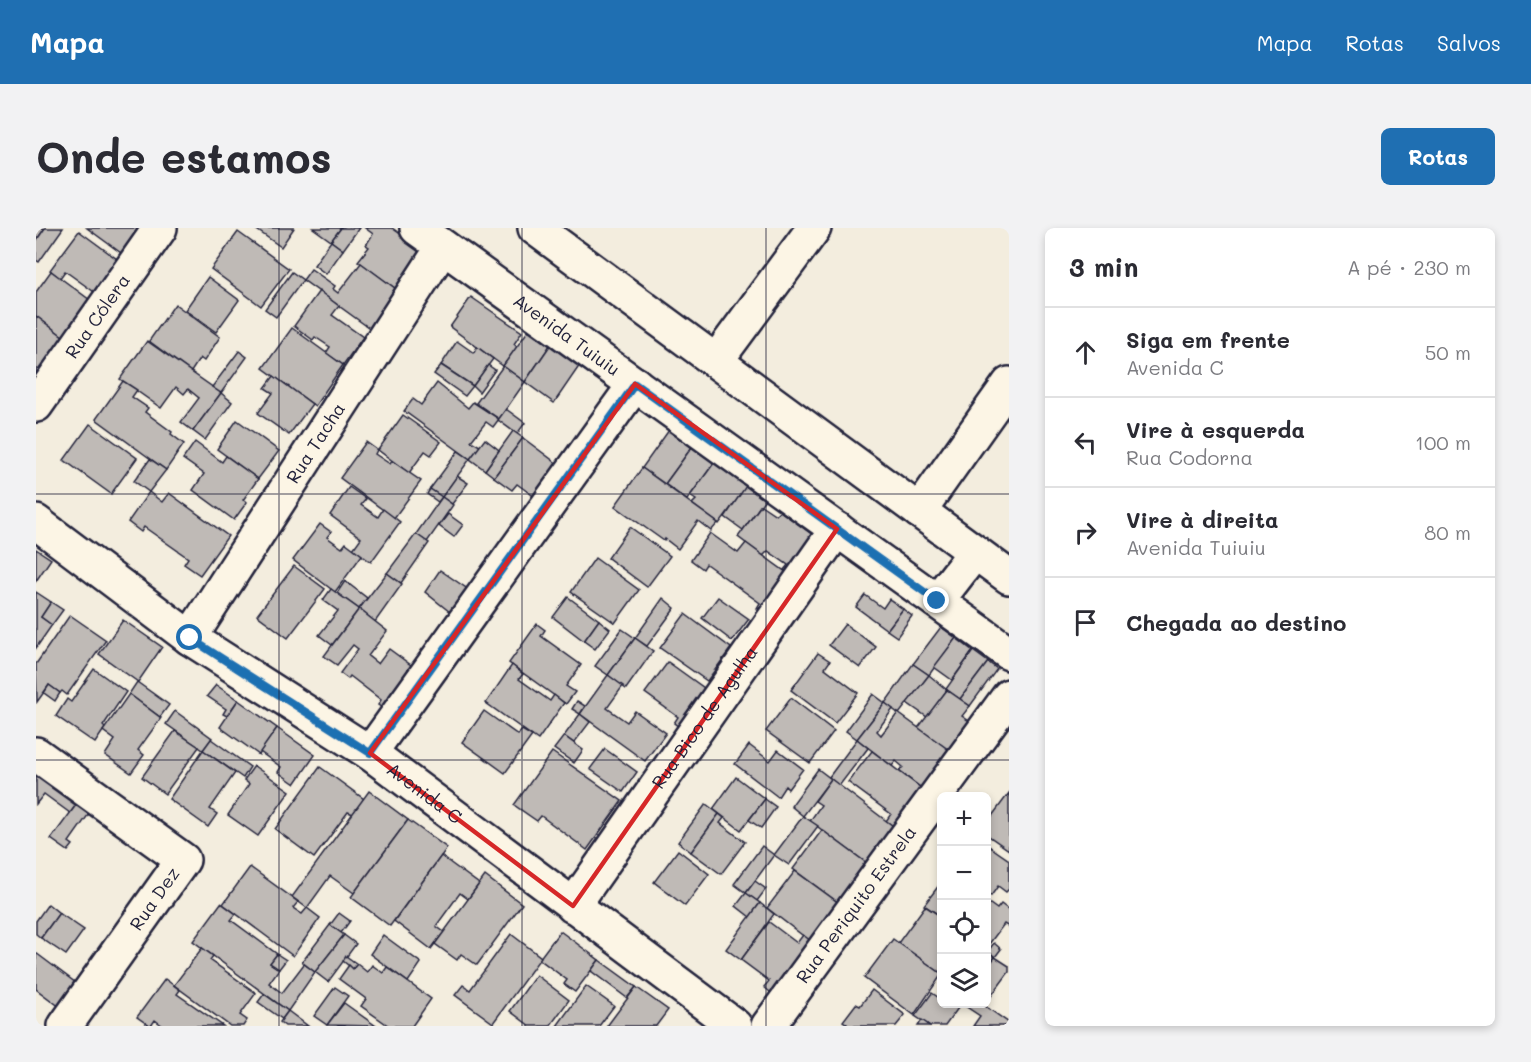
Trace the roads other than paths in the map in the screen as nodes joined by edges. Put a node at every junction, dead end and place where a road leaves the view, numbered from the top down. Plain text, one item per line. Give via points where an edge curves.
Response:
1 (160, 228) edge
2 (417, 228) edge
3 (535, 228) edge
4 (814, 228) edge
5 (443, 247) junction
6 (716, 362) junction
7 (635, 384) junction
8 (1009, 384) edge
9 (36, 405) edge
10 (919, 511) junction
11 (36, 522) edge
12 (837, 529) junction
13 (975, 552) junction
14 (1009, 577) edge
15 (937, 601) junction
16 (190, 638) junction
17 (1009, 653) edge
18 (1009, 696) edge
19 (370, 753) junction
20 (36, 754) edge
21 (573, 906) junction
22 (66, 1026) edge
23 (735, 1026) edge
24 (768, 1026) edge

1 - 9 street, Rua Cólera
2 - 5 street, Avenida Tuiuiu
3 - 6 street
4 - 6 street
5 - 7 street, Avenida Tuiuiu
5 - 16 street, Rua Tacha
6 - 10 street
7 - 12 street, Avenida Tuiuiu
7 - 19 street
8 - 10 street
10 - 13 street
11 - 16 street, Avenida C
12 - 15 street, Avenida Tuiuiu
12 - 21 street, Rua Bico de Agulha
13 - 14 street
13 - 15 street
15 - 17 street, Avenida Tuiuiu
16 - 19 street, Avenida C
18 - 24 street, Rua Periquito Estrela
19 - 21 street, Avenida C
20 - 22 street, Rua Dez via 183,860
21 - 23 street, Avenida C

